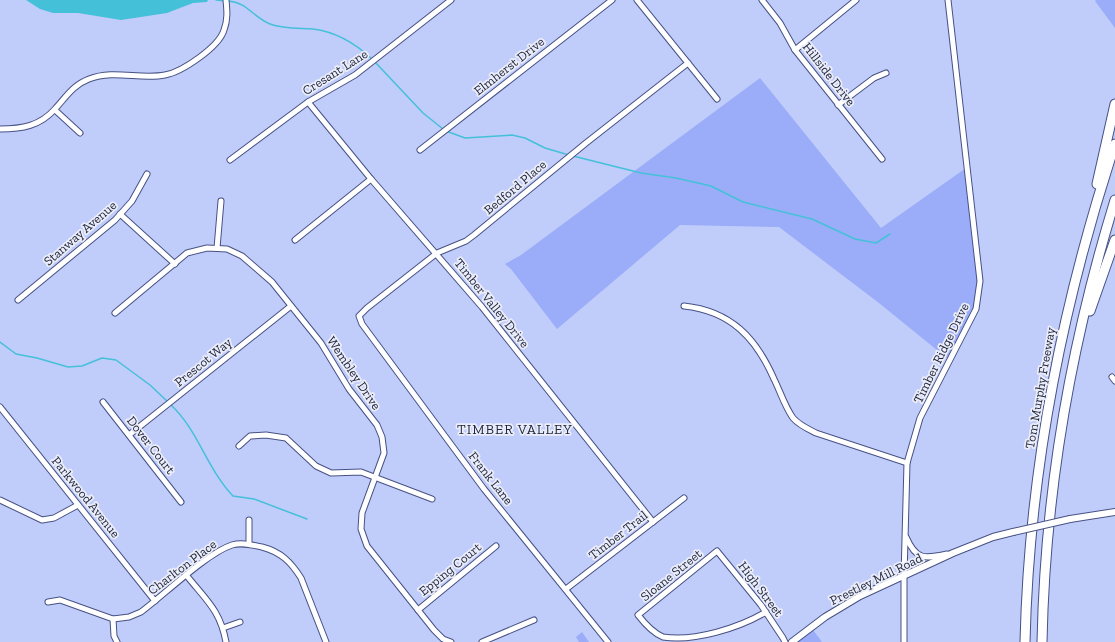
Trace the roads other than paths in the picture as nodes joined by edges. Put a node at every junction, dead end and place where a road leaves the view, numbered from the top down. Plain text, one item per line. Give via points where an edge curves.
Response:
1 (226, 0) edge
2 (450, 0) edge
3 (612, 0) edge
4 (637, 0) edge
5 (762, 0) edge
6 (856, 0) edge
7 (948, 0) edge
8 (795, 50) junction
9 (688, 63) junction
10 (886, 73) dead end
11 (716, 99) dead end
12 (308, 102) junction
13 (1115, 104) edge
14 (838, 105) junction
15 (54, 110) junction
16 (0, 129) edge
17 (80, 133) dead end
18 (1115, 144) edge
19 (420, 150) dead end
20 (882, 159) dead end
21 (230, 160) dead end
22 (147, 174) dead end
23 (371, 179) junction
24 (1115, 200) edge
25 (221, 201) dead end
26 (1094, 207) junction
27 (120, 214) junction
28 (295, 240) dead end
29 (1115, 240) edge
30 (217, 248) junction
31 (437, 254) junction
32 (175, 264) junction
33 (18, 300) dead end
34 (291, 306) junction
35 (684, 306) dead end
36 (115, 313) dead end
37 (362, 324) joint
38 (1076, 352) junction
39 (103, 402) dead end
40 (0, 407) edge
41 (129, 435) junction
42 (239, 446) dead end
43 (907, 463) junction
44 (375, 477) junction
45 (684, 498) dead end
46 (432, 499) dead end
47 (0, 500) edge
48 (182, 502) dead end
49 (78, 505) junction
50 (1115, 512) edge
51 (249, 520) dead end
52 (653, 522) junction
53 (905, 535) junction
54 (249, 544) junction
55 (496, 546) dead end
56 (717, 551) joint
57 (953, 553) junction
58 (187, 576) junction
59 (904, 577) junction
60 (566, 589) junction
61 (155, 601) junction
62 (48, 602) dead end
63 (418, 610) junction
64 (766, 612) junction
65 (114, 619) junction
66 (534, 620) dead end
67 (240, 622) dead end
68 (223, 628) junction
69 (494, 640) edge
70 (117, 642) edge
71 (226, 642) edge
72 (326, 642) edge
73 (451, 642) edge
74 (482, 642) edge
75 (608, 642) edge
76 (785, 642) edge
77 (792, 642) edge
78 (904, 642) edge
79 (1025, 642) edge
80 (1042, 642) edge

1 - 15 street via 228,13 224,31 213,45 185,67 164,75 100,75 73,88
2 - 12 street, Cresant Lane via 356,75
3 - 19 street, Elmherst Drive
4 - 9 street
5 - 8 street, Hillside Drive via 780,22
6 - 8 street
7 - 43 street, Timber Ridge Drive via 980,281 979,296 960,344 920,418
8 - 14 street, Hillside Drive
9 - 11 street
9 - 31 street, Bedford Place via 474,235
10 - 14 street via 874,78
12 - 21 street, Cresant Lane
12 - 23 street, Timber Valley Drive
13 - 26 highway via 1098,177
14 - 20 street, Hillside Drive
15 - 16 street via 35,124 24,128
15 - 17 street
18 - 26 highway, Tom Murphy Freeway
22 - 27 street, Stanway Avenue via 132,201
23 - 28 street
23 - 31 street, Timber Valley Drive
24 - 38 highway via 1094,271
25 - 30 street
26 - 79 highway, Tom Murphy Freeway via 1069,302 1044,432 1032,535
27 - 32 street
27 - 33 street, Stanway Avenue
29 - 38 highway
30 - 32 street, Wembley Drive via 188,253
30 - 34 street, Wembley Drive via 227,249 242,256 272,282
31 - 37 street, Bedford Place via 367,308 359,316
31 - 52 street, Timber Valley Drive
32 - 36 street, Wembley Drive
34 - 41 street, Prescot Way
34 - 44 street, Wembley Drive via 321,343 349,389 377,425 384,453
35 - 43 street via 714,311 726,317 748,337 766,362 793,418 803,426 816,433
37 - 60 street, Frank Lane via 484,489
38 - 80 highway via 1053,491 1045,572
39 - 41 street, Dover Court
40 - 49 street, Parkwood Avenue
41 - 48 street, Dover Court
42 - 44 street via 250,436 286,438 316,466 331,473 361,472
43 - 53 street, Timber Ridge Drive
44 - 46 street
44 - 63 street, Wembley Drive via 362,513 361,529 367,546
45 - 52 street, Timber Trail
47 - 49 street via 42,520 54,518
49 - 61 street, Parkwood Avenue
50 - 57 street, Prestley Mill Road, bridge via 1013,532
51 - 54 street
52 - 60 street, Timber Trail
53 - 57 street, Prestley Mill Road via 911,550 917,555 929,558
53 - 59 street, Timber Ridge Drive
54 - 58 street, Charlton Place via 232,545 221,550
54 - 72 street, Charlton Place via 279,553 296,569
55 - 63 street, Epping Court
56 - 64 street, High Street
56 - 64 street, Sloane Street via 638,615 645,624 662,636 679,641 732,630
57 - 59 street, Prestley Mill Road
58 - 61 street, Charlton Place
58 - 68 street via 218,614
59 - 77 street, Prestley Mill Road via 860,596 825,617
59 - 78 street, Timber Ridge Drive
60 - 75 street, Frank Lane
61 - 65 street, Charlton Place via 141,612
62 - 65 street via 60,600
63 - 73 street, Wembley Drive via 443,639
64 - 76 street, High Street
65 - 70 street via 114,636
66 - 69 street
67 - 68 street
68 - 71 street
69 - 74 street

